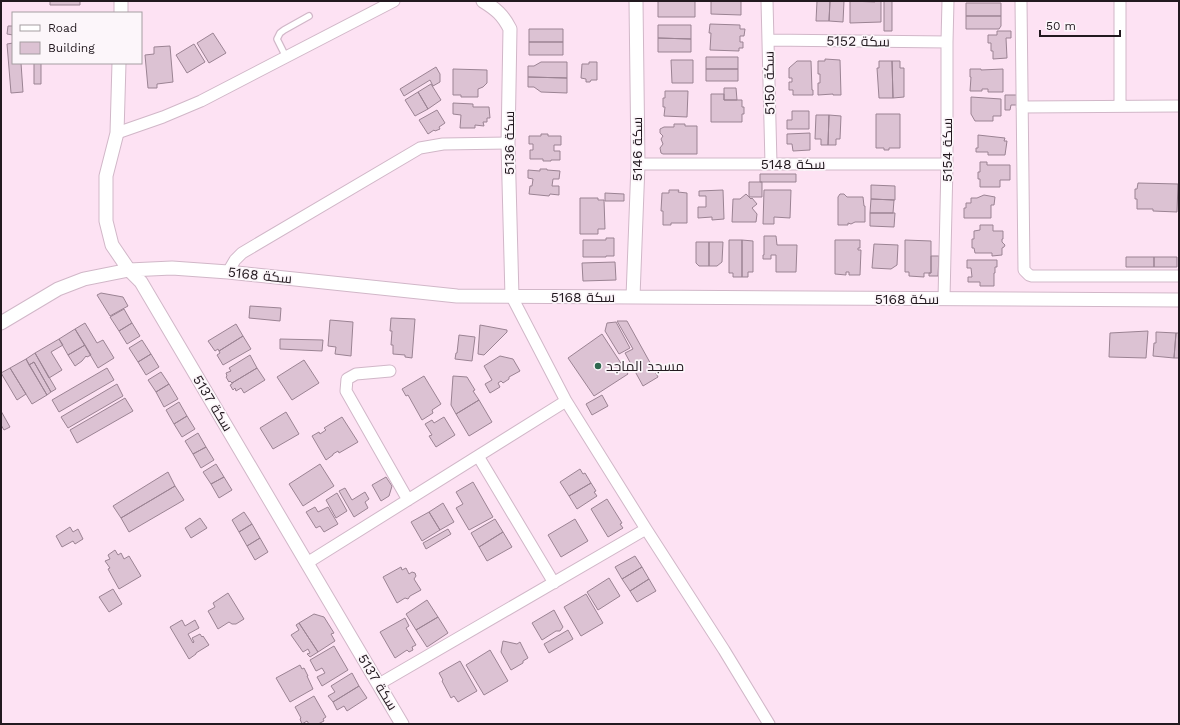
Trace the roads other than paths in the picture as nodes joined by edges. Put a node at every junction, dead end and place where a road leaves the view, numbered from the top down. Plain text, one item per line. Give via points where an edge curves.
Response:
1 (121, 1) edge
2 (394, 1) edge
3 (483, 1) edge
4 (636, 1) edge
5 (767, 1) edge
6 (948, 1) edge
7 (1021, 1) edge
8 (1120, 1) edge
9 (121, 12) edge
10 (309, 16) dead end
11 (768, 40) junction
12 (947, 42) junction
13 (286, 57) junction
14 (119, 64) edge
15 (1120, 106) junction
16 (1179, 106) edge
17 (1022, 107) junction
18 (117, 133) junction
19 (508, 143) junction
20 (638, 164) junction
21 (771, 164) junction
22 (948, 164) junction
23 (129, 270) junction
24 (228, 272) junction
25 (1179, 276) edge
26 (512, 297) junction
27 (633, 297) junction
28 (944, 299) junction
29 (1179, 300) edge
30 (1, 323) edge
31 (390, 371) dead end
32 (566, 401) junction
33 (478, 456) junction
34 (408, 500) junction
35 (646, 530) junction
36 (307, 563) junction
37 (554, 583) junction
38 (379, 684) junction
39 (402, 724) edge
40 (769, 724) edge

1 - 9 street
2 - 13 street
3 - 19 street, سكة 5136 via 504,17 510,29
4 - 20 street, سكة 5146
5 - 11 street, سكة 5150
6 - 12 street, سكة 5154
7 - 17 street
8 - 15 street
10 - 13 lane via 280,32 277,39
11 - 12 street, سكة 5152
11 - 21 street, سكة 5150
12 - 22 street, سكة 5154
13 - 18 street via 201,101
14 - 18 street, سكة 5137
15 - 16 street
15 - 17 street
17 - 25 street via 1023,264 1026,273 1032,276
18 - 23 street, سكة 5137 via 106,176 106,221 112,245
19 - 24 street via 443,144 420,148 242,253 234,260
19 - 26 street, سكة 5136
20 - 21 street, سكة 5148
20 - 27 street, سكة 5146
21 - 22 street, سكة 5148
22 - 28 street, سكة 5154
23 - 24 street, سكة 5168 via 172,268
23 - 30 street, سكة 5168 via 84,279 58,289
23 - 36 street, سكة 5137 via 142,282
24 - 26 street, سكة 5168 via 457,296
26 - 27 street, سكة 5168
26 - 32 street
27 - 28 street, سكة 5168
28 - 29 street, سكة 5168
31 - 34 street via 356,374 347,379 346,391
32 - 33 street
32 - 35 street
33 - 34 street
33 - 37 street
34 - 36 street
35 - 37 street
35 - 40 street
36 - 38 street, سكة 5137
37 - 38 street
38 - 39 street, سكة 5137

